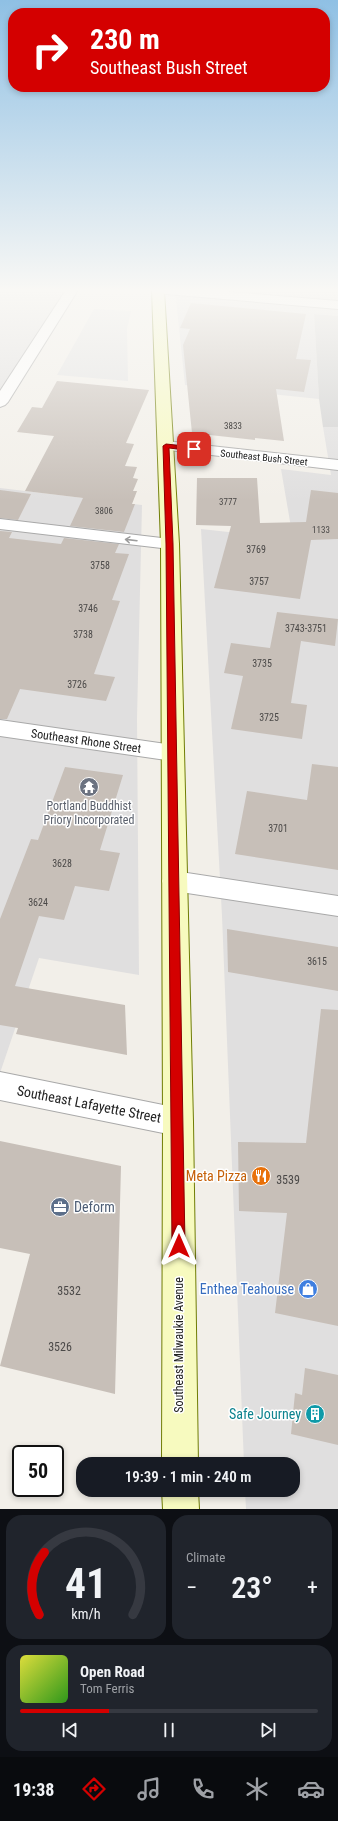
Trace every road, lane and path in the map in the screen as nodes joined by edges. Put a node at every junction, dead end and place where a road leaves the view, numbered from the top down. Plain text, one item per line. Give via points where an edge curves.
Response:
1 (27, 360) edge
2 (162, 360) edge
3 (0, 402) edge
4 (166, 446) junction
5 (338, 465) edge
6 (0, 524) edge
7 (170, 544) junction
8 (0, 728) edge
9 (173, 753) junction
10 (174, 881) junction
11 (338, 906) edge
12 (0, 1086) edge
13 (178, 1122) junction
14 (180, 1457) edge
15 (180, 1497) edge
16 (181, 1509) edge

1 - 3 street
2 - 4 main road, Southeast Milwaukie Avenue
4 - 5 street, Southeast Bush Street
4 - 7 main road, Southeast Milwaukie Avenue
7 -> 6 street
7 - 9 main road, Southeast Milwaukie Avenue
8 - 9 street, Southeast Rhone Street
9 - 10 main road, Southeast Milwaukie Avenue
10 - 11 street
10 - 13 main road, Southeast Milwaukie Avenue
12 - 13 street, Southeast Lafayette Street
13 - 14 main road, Southeast Milwaukie Avenue
15 - 16 main road

